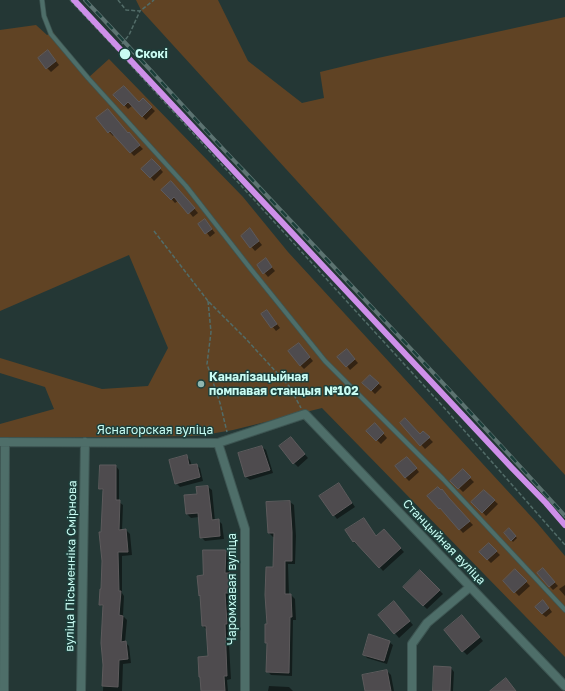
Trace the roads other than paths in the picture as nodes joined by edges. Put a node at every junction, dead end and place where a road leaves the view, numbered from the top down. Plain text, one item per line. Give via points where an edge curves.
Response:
1 (42, 0) edge
2 (305, 414) joint
3 (2, 442) edge
4 (85, 442) junction
5 (218, 443) junction
6 (470, 587) junction
7 (565, 610) edge
8 (565, 686) edge
9 (4, 691) edge
10 (81, 691) edge
11 (245, 691) edge
12 (412, 691) edge

1 - 7 lane via 44,16 51,34 186,186 325,361 443,479
2 - 5 street, Яснагорская вуліца
2 - 6 street, Станцыйная вуліца
3 - 4 street, Яснагорская вуліца
3 - 9 street
4 - 5 street, Яснагорская вуліца
4 - 10 street, вуліца Пісьменніка Смірнова
5 - 11 street, Чаромхавая вуліца via 244,530
6 - 8 street, Станцыйная вуліца
6 - 12 street via 427,623 412,644

